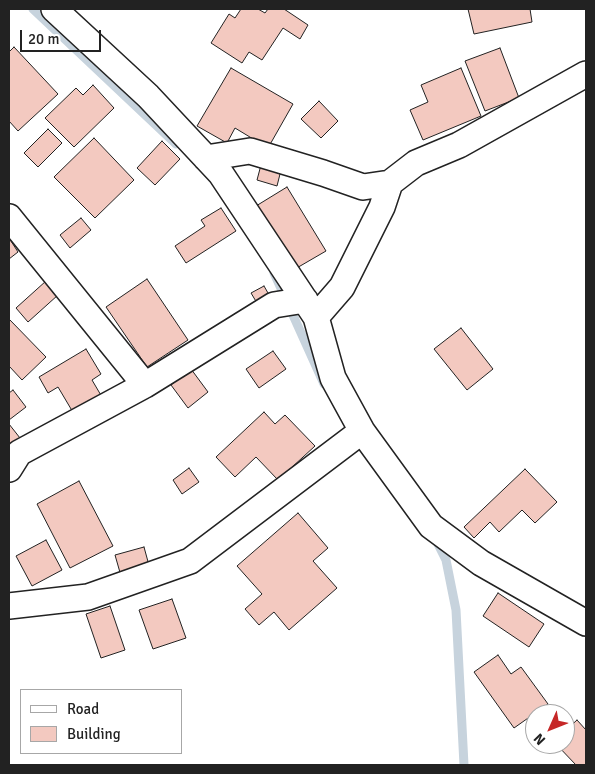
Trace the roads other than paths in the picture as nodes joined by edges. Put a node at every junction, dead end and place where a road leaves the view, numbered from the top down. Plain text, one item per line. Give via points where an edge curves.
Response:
1 (54, 9) edge
2 (586, 74) edge
3 (206, 158) junction
4 (390, 183) junction
5 (9, 217) edge
6 (299, 306) junction
7 (144, 386) junction
8 (358, 434) junction
9 (9, 469) edge
10 (9, 606) edge
11 (586, 624) edge

1 - 3 street via 148,96
2 - 4 street via 459,145 416,163
3 - 4 street via 250,151 363,187
3 - 6 street via 221,174
4 - 6 street via 382,207 342,287
5 - 7 street
6 - 7 street via 274,305
6 - 8 street
7 - 9 street via 19,453
8 - 10 street via 190,561 88,597
8 - 11 street via 431,526 481,563

